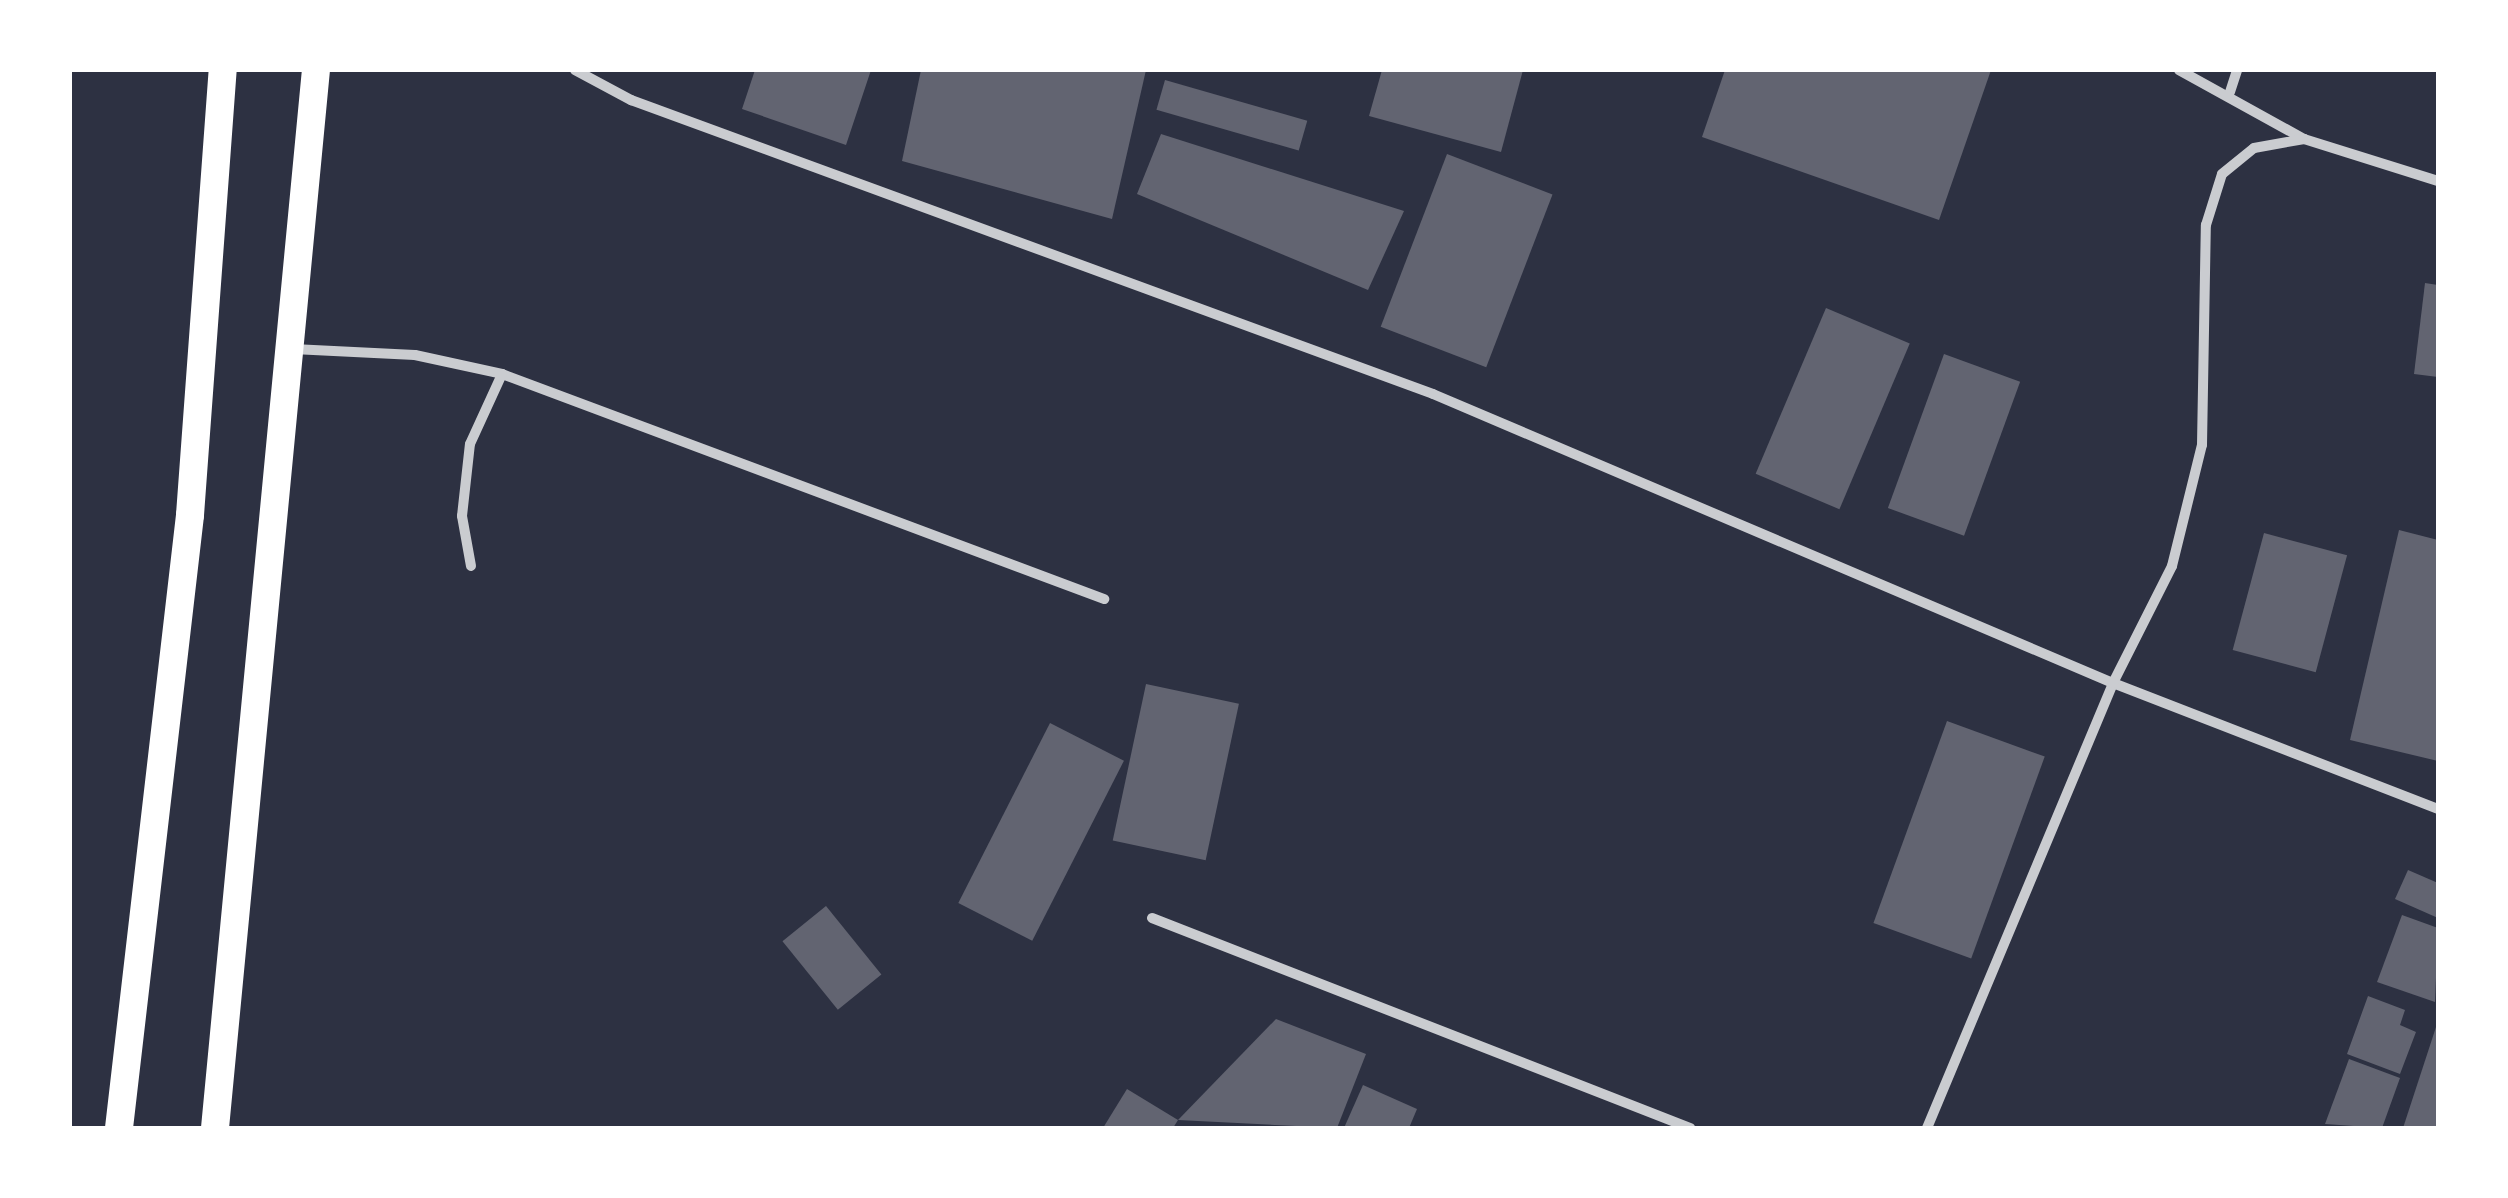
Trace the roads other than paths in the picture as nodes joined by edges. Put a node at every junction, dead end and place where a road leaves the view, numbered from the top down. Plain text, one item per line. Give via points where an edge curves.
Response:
1 (224, 70) edge
2 (316, 70) edge
3 (575, 70) edge
4 (2178, 70) edge
5 (2237, 70) edge
6 (2230, 92) junction
7 (2304, 139) junction
8 (2438, 181) edge
9 (287, 348) junction
10 (502, 374) junction
11 (471, 566) dead end
12 (1104, 600) dead end
13 (2113, 683) junction
14 (2438, 810) edge
15 (1152, 918) dead end
16 (119, 1128) edge
17 (215, 1128) edge
18 (1690, 1128) edge
19 (1926, 1128) edge

1 - 16 highway via 190,515
2 - 9 highway
3 - 13 street via 631,100 1433,394
4 - 6 street
5 - 6 street
6 - 7 street
7 - 8 street
7 - 13 street via 2254,148 2222,174 2206,225 2202,445 2172,566
9 - 10 street via 415,355
9 - 17 highway
10 - 11 street via 470,444 462,516
10 - 12 street
13 - 14 street
13 - 19 street
15 - 18 street

